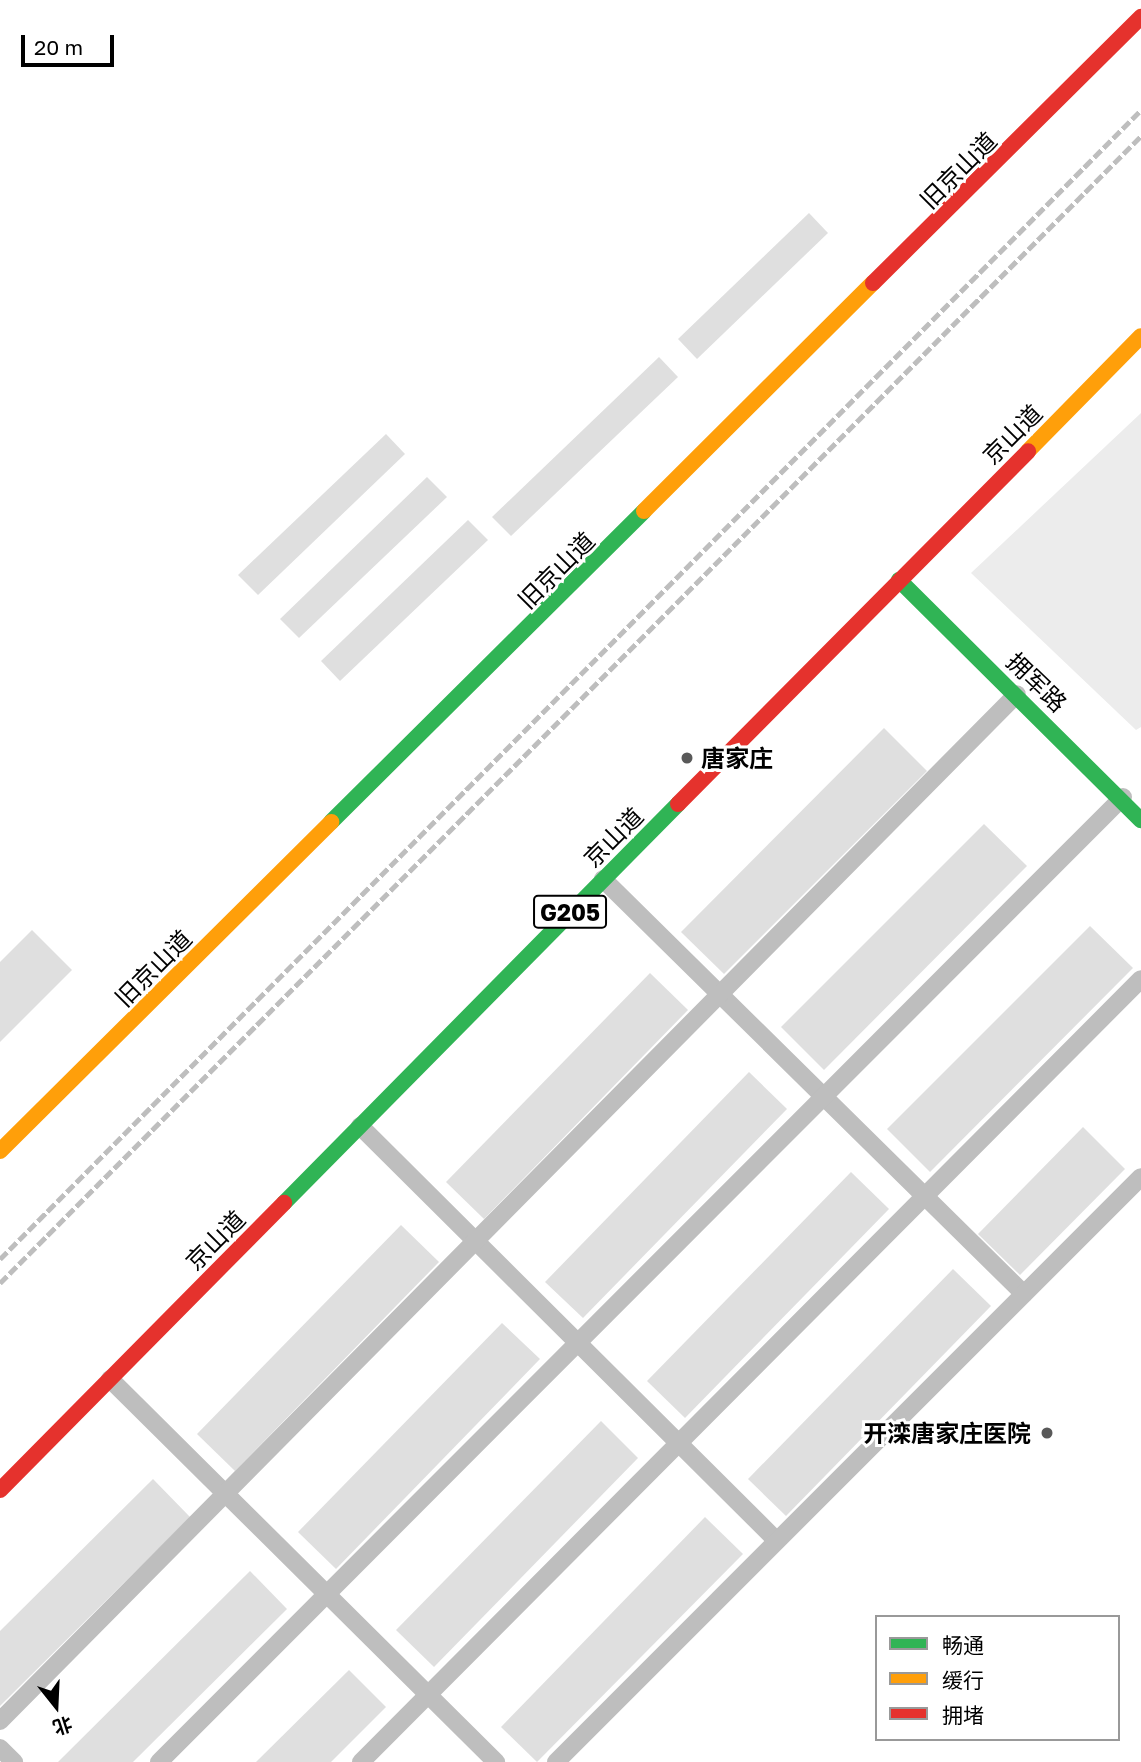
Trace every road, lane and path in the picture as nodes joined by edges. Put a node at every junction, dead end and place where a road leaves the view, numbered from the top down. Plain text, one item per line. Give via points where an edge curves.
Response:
1 (1141, 17) edge
2 (1141, 336) edge
3 (899, 580) junction
4 (1017, 694) junction
5 (1141, 784) edge
6 (1123, 797) junction
7 (1141, 820) edge
8 (603, 879) junction
9 (1141, 979) edge
10 (360, 1126) junction
11 (0, 1151) edge
12 (1141, 1177) edge
13 (1024, 1294) junction
14 (110, 1379) junction
15 (0, 1490) edge
16 (777, 1541) junction
17 (0, 1721) edge
18 (0, 1748) edge
19 (14, 1762) edge
20 (159, 1762) edge
21 (360, 1762) edge
22 (496, 1762) edge
23 (556, 1762) edge

1 - 11 main road, 旧京山道
2 - 3 main road, 京山道 / G205
3 - 4 main road, 拥军路
3 - 8 main road, 京山道 / G205
4 - 6 main road, 拥军路
4 - 17 lane
5 - 6 main road
6 - 7 main road, 拥军路
6 - 20 lane
8 - 10 main road, 京山道 / G205
8 - 13 lane
9 - 21 lane
10 - 14 main road, 京山道 / G205
10 - 16 lane
12 - 13 lane
13 - 16 lane
14 - 15 main road, 京山道 / G205
14 - 22 lane
16 - 23 lane
18 - 19 lane

